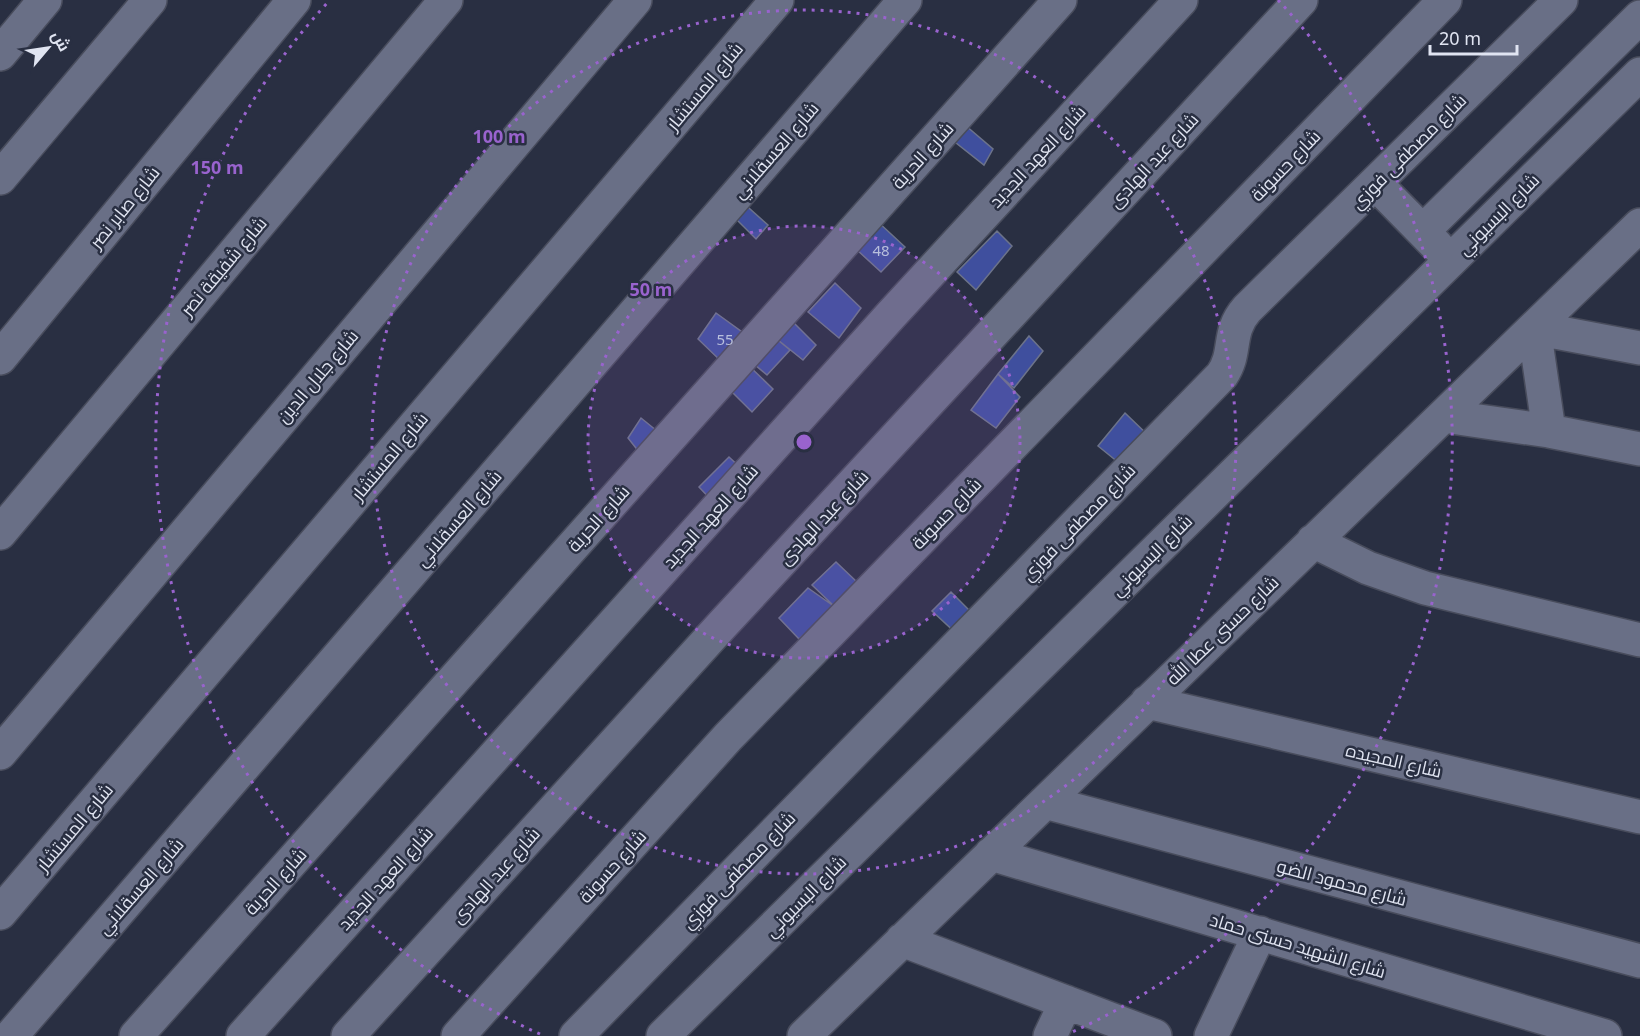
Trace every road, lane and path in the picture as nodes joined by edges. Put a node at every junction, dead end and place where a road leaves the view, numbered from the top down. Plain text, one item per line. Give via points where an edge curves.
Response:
1 (45, 0) edge
2 (150, 0) edge
3 (294, 0) edge
4 (446, 0) edge
5 (634, 0) edge
6 (777, 0) edge
7 (904, 0) edge
8 (1060, 0) edge
9 (1181, 0) edge
10 (1301, 0) edge
11 (1445, 0) edge
12 (1561, 0) edge
13 (1640, 17) edge
14 (0, 54) edge
15 (1640, 74) edge
16 (0, 178) edge
17 (1375, 183) junction
18 (1640, 225) edge
19 (1423, 231) junction
20 (1625, 258) edge
21 (1451, 261) junction
22 (1534, 328) junction
23 (1640, 348) edge
24 (0, 358) edge
25 (1444, 416) junction
26 (1549, 431) junction
27 (1640, 448) edge
28 (0, 533) edge
29 (1313, 541) junction
30 (1640, 640) edge
31 (1148, 702) junction
32 (0, 753) edge
33 (1045, 802) junction
34 (1640, 817) edge
35 (991, 854) junction
36 (0, 913) edge
37 (1260, 933) junction
38 (902, 940) junction
39 (1640, 961) edge
40 (1066, 1002) junction
41 (1532, 1026) edge
42 (11, 1036) edge
43 (136, 1036) edge
44 (243, 1036) edge
45 (348, 1036) edge
46 (458, 1036) edge
47 (576, 1036) edge
48 (663, 1036) edge
49 (804, 1036) edge
50 (1050, 1036) edge
51 (1155, 1036) edge
52 (1211, 1036) edge
53 (1605, 1036) edge

1 - 14 street
2 - 16 street
3 - 24 street, شارع صابر نصر
4 - 28 street, شارع شفيقة نصر
5 - 32 street, شارع جلال الدين
6 - 36 street, شارع المستشار
7 - 42 street, شارع العسقلاني
8 - 43 street, شارع الحرية
9 - 44 street, شارع العهد الجديد via 891,315
10 - 45 street, شارع عبد الهادى
11 - 46 street, شارع حسونة via 728,737
12 - 17 street, شارع مصطفى فوزي
13 - 19 street
15 - 21 street, شارع البسيوني
17 - 19 street
17 - 47 street, شارع مصطفى فوزي via 1239,319 1232,354 1222,375
18 - 20 street, شارع حسنى عطا الله
19 - 21 street
20 - 22 street, شارع حسنى عطا الله
21 - 48 street, شارع البسيوني
22 - 23 street
22 - 25 street, شارع حسنى عطا الله
22 - 26 street
25 - 26 street
25 - 29 street, شارع حسنى عطا الله
26 - 27 street
29 - 30 street via 1368,568 1425,588
29 - 31 street, شارع حسنى عطا الله
31 - 33 street, شارع حسنى عطا الله
31 - 34 street, شارع المجيده
33 - 35 street, شارع حسنى عطا الله
33 - 39 street, شارع محمود الضو
35 - 37 street, شارع الشهيد حسنى حماد
35 - 38 street, شارع حسنى عطا الله
37 - 41 street, شارع الشهيد حسنى حماد
37 - 52 street
38 - 40 street
38 - 49 street, شارع حسنى عطا الله
40 - 50 street
40 - 51 street
41 - 53 street, شارع الشهيد حسنى حماد

